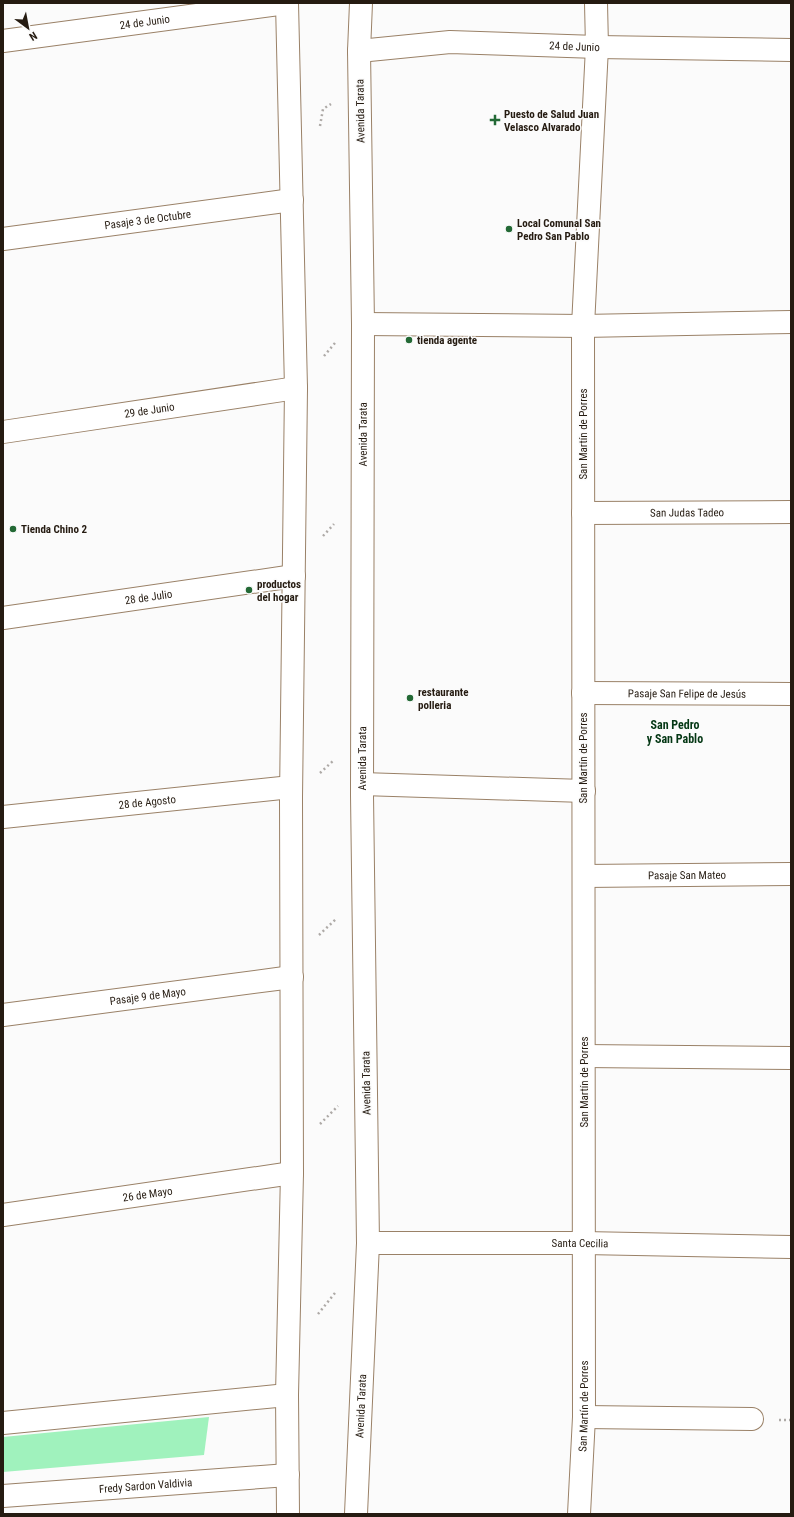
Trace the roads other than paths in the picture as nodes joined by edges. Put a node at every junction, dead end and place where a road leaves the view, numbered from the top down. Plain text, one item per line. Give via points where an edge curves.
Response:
1 (287, 3) edge
2 (360, 3) edge
3 (596, 3) edge
4 (3, 41) edge
5 (597, 48) junction
6 (791, 50) edge
7 (359, 51) junction
8 (292, 200) junction
9 (3, 239) edge
10 (791, 322) edge
11 (363, 324) junction
12 (583, 326) junction
13 (296, 388) junction
14 (3, 432) edge
15 (791, 512) edge
16 (583, 513) junction
17 (294, 576) junction
18 (3, 618) edge
19 (583, 693) junction
20 (791, 694) edge
21 (362, 784) junction
22 (291, 787) junction
23 (584, 791) junction
24 (3, 817) edge
25 (791, 874) edge
26 (584, 876) junction
27 (292, 977) junction
28 (3, 1014) edge
29 (584, 1056) junction
30 (791, 1058) edge
31 (292, 1173) junction
32 (3, 1215) edge
33 (368, 1243) junction
34 (584, 1243) junction
35 (791, 1247) edge
36 (287, 1395) junction
37 (584, 1417) junction
38 (752, 1419) dead end
39 (3, 1423) edge
40 (288, 1475) junction
41 (3, 1496) edge
42 (288, 1514) edge
43 (356, 1514) edge
44 (579, 1514) edge

1 - 4 main road, 24 de Junio
1 - 8 main road
2 - 7 main road, Avenida Tarata
3 - 5 main road, San Martín de Porres
5 - 6 main road, 24 de Junio
5 - 7 main road, 24 de Junio via 450,42
5 - 12 main road, San Martín de Porres
7 - 11 main road, Avenida Tarata
8 - 9 main road, Pasaje 3 de Octubre
8 - 13 main road
10 - 12 main road
11 - 12 main road
11 - 21 main road, Avenida Tarata
12 - 16 main road, San Martín de Porres
13 - 14 main road, 29 de Junio
13 - 17 main road
15 - 16 main road, San Judas Tadeo
16 - 19 main road, San Martín de Porres
17 - 18 main road, 28 de Julio
17 - 22 main road
19 - 20 main road, Pasaje San Felipe de Jesús
19 - 23 main road, San Martín de Porres
21 - 23 main road
21 - 33 main road, Avenida Tarata
22 - 24 main road, 28 de Agosto
22 - 27 main road
23 - 26 main road, San Martín de Porres
25 - 26 main road, Pasaje San Mateo
26 - 29 main road, San Martín de Porres
27 - 28 main road, Pasaje 9 de Mayo
27 - 31 main road
29 - 30 main road
29 - 34 main road, San Martín de Porres
31 - 32 main road, 26 de Mayo
31 - 36 main road
33 - 34 main road, Santa Cecilia
33 - 43 main road, Avenida Tarata
34 - 35 main road, Santa Cecilia
34 - 37 main road, San Martín de Porres
36 - 39 main road
36 - 40 main road
37 - 38 main road
37 - 44 main road, San Martín de Porres
40 - 41 main road, Fredy Sardon Valdivia
40 - 42 main road

